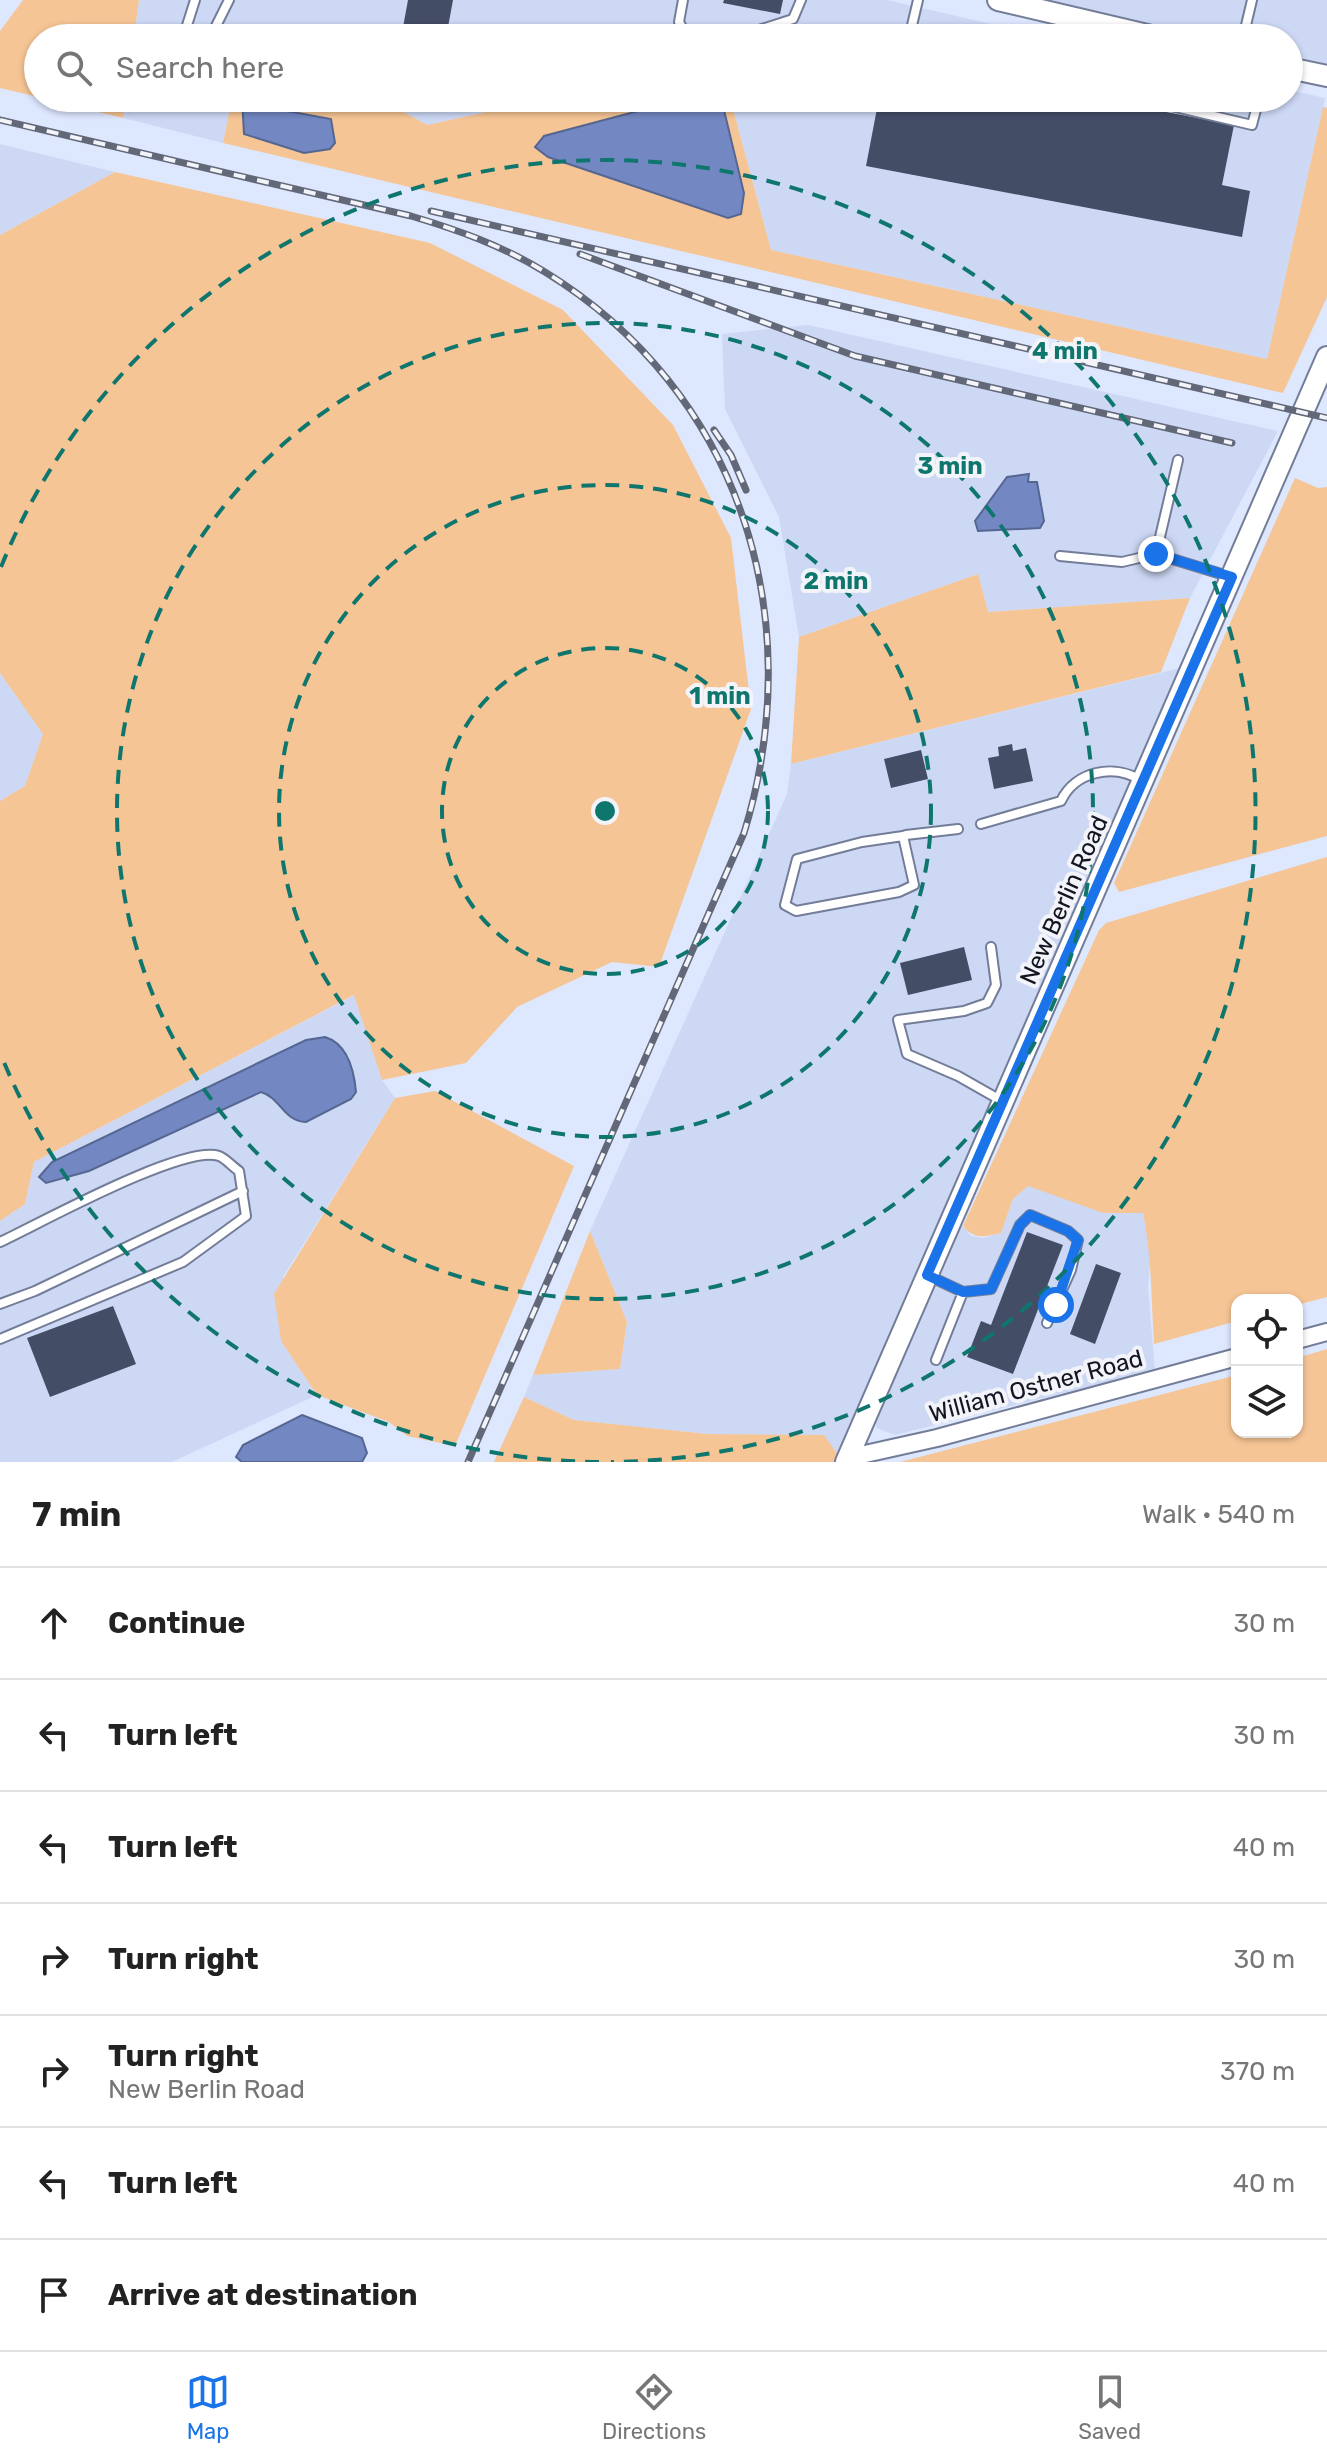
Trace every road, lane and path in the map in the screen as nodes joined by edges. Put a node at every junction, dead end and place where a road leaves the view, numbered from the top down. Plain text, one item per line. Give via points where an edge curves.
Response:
1 (195, 0) edge
2 (229, 0) edge
3 (683, 0) edge
4 (801, 0) edge
5 (918, 0) edge
6 (998, 0) edge
7 (1252, 0) edge
8 (187, 24) edge
9 (217, 24) edge
10 (680, 24) edge
11 (777, 24) edge
12 (912, 24) edge
13 (1100, 24) edge
14 (1246, 24) edge
15 (1303, 71) edge
16 (1327, 76) edge
17 (1197, 112) edge
18 (1255, 112) edge
19 (1327, 357) edge
20 (1178, 460) dead end
21 (1156, 554) junction
22 (1060, 556) dead end
23 (1232, 577) junction
24 (1143, 781) junction
25 (981, 824) dead end
26 (958, 829) dead end
27 (903, 836) junction
28 (991, 947) dead end
29 (1003, 1102) junction
30 (243, 1191) junction
31 (0, 1242) edge
32 (927, 1275) junction
33 (963, 1292) junction
34 (0, 1304) edge
35 (1047, 1323) dead end
36 (1327, 1332) edge
37 (1303, 1338) edge
38 (0, 1339) edge
39 (1231, 1359) edge
40 (936, 1360) dead end
41 (846, 1460) edge

1 - 8 lane
2 - 9 lane
3 - 10 lane
4 - 11 lane via 793,19
5 - 12 lane
6 - 13 street
7 - 14 lane
15 - 16 street
17 - 18 lane via 1252,125
19 - 23 street, New Berlin Road
20 - 21 lane
21 - 22 lane via 1122,562
21 - 23 lane
23 - 24 street, New Berlin Road
24 - 25 lane via 1114,772 1083,776 1068,786 1061,801
24 - 29 street, New Berlin Road
26 - 27 lane
27 - 27 lane via 797,859 785,905 796,911 914,885
28 - 29 lane via 996,985 987,1003 898,1020 899,1033 907,1054
29 - 32 street, New Berlin Road
30 - 31 lane via 239,1171 219,1156 193,1155
30 - 34 lane
30 - 38 lane via 246,1216 183,1262
32 - 33 lane
32 - 41 street, New Berlin Road
33 - 35 lane via 991,1289 1020,1225 1030,1215 1078,1240
33 - 40 lane
36 - 37 street
39 - 41 street, William Ostner Road

